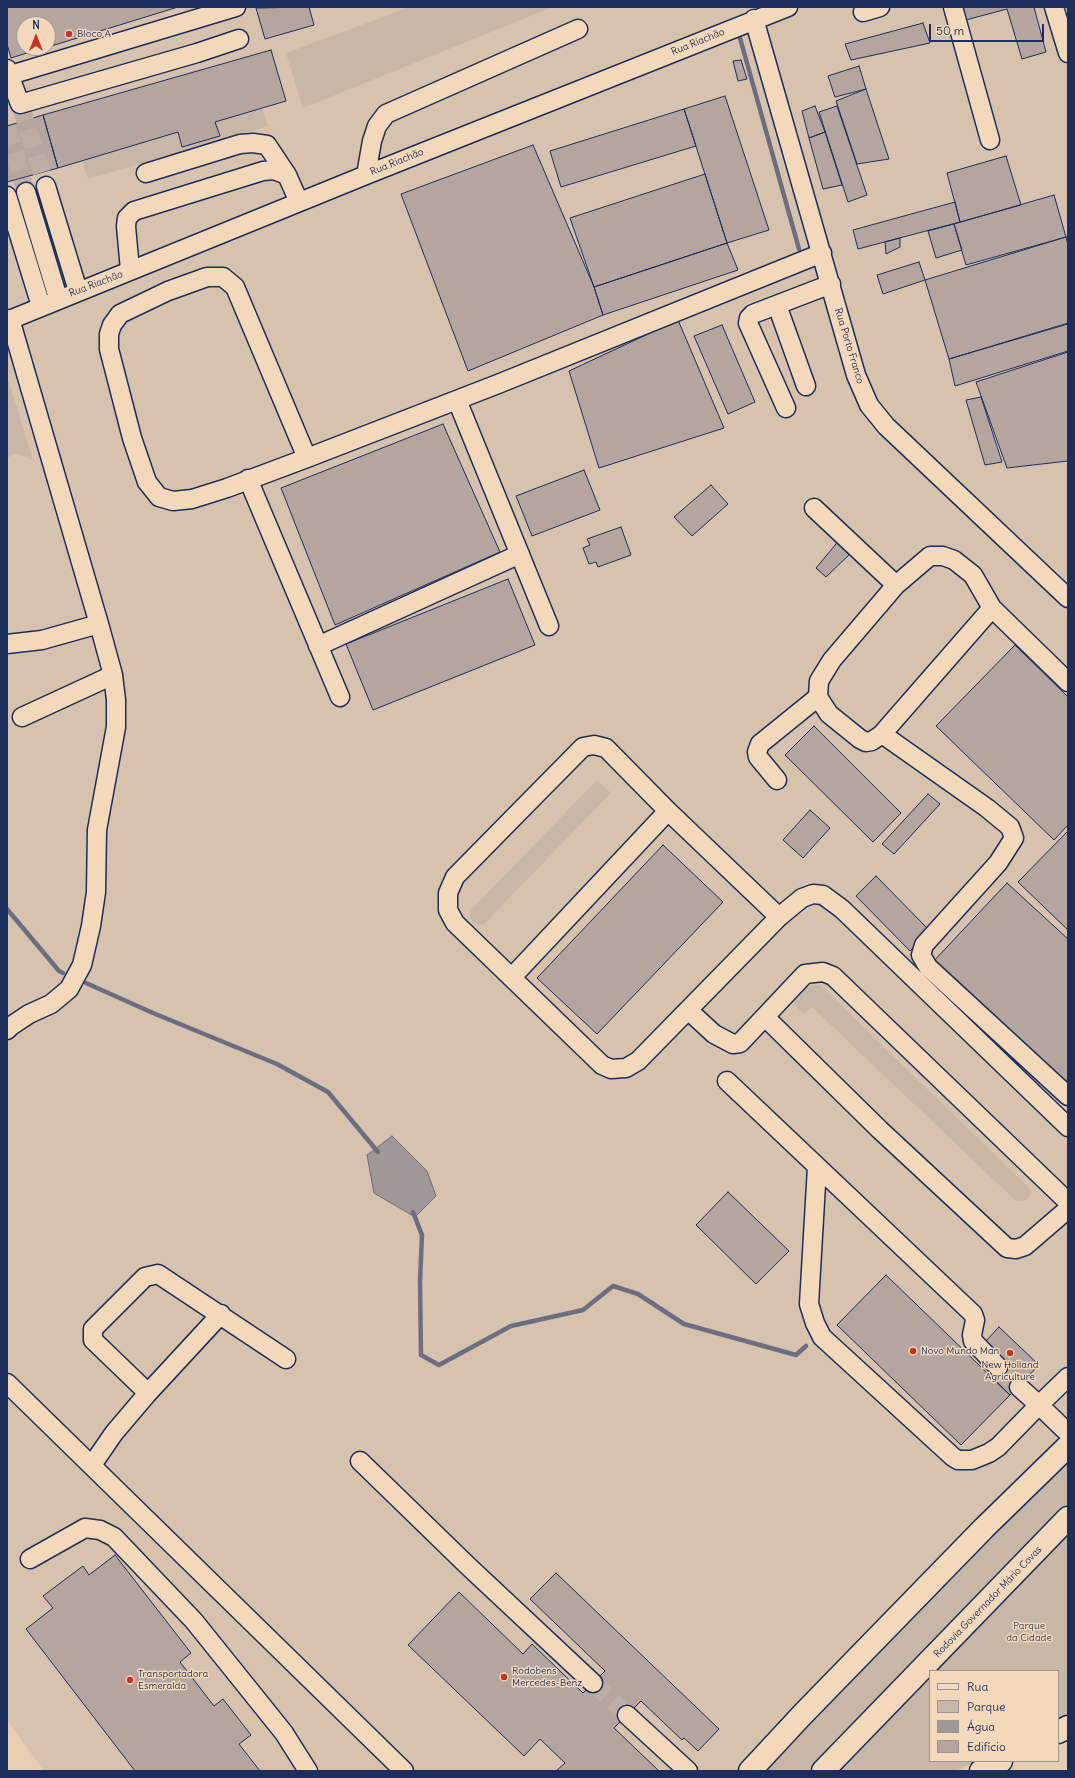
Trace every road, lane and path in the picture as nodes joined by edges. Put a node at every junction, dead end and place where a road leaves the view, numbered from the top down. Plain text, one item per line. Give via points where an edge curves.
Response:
1 (236, 7) edge
2 (880, 7) edge
3 (953, 7) edge
4 (1054, 7) edge
5 (779, 8) edge
6 (863, 12) dead end
7 (754, 19) junction
8 (578, 30) dead end
9 (239, 39) dead end
10 (1068, 53) edge
11 (8, 73) edge
12 (990, 140) dead end
13 (146, 173) dead end
14 (287, 175) junction
15 (366, 175) junction
16 (46, 186) tunnel mouth
17 (26, 192) tunnel mouth
18 (7, 196) tunnel mouth
19 (299, 202) junction
20 (822, 253) junction
21 (130, 270) junction
22 (831, 284) junction
23 (78, 291) junction
24 (58, 298) junction
25 (777, 305) junction
26 (41, 306) junction
27 (9, 320) edge
28 (806, 386) dead end
29 (457, 400) junction
30 (786, 408) dead end
31 (307, 458) junction
32 (248, 480) junction
33 (814, 508) dead end
34 (520, 554) junction
35 (896, 585) junction
36 (1068, 598) edge
37 (992, 608) junction
38 (99, 624) junction
39 (549, 626) dead end
40 (7, 644) edge
41 (318, 646) junction
42 (113, 676) junction
43 (1068, 682) edge
44 (340, 697) dead end
45 (818, 697) junction
46 (22, 717) dead end
47 (882, 734) junction
48 (777, 780) dead end
49 (668, 811) junction
50 (779, 917) junction
51 (512, 977) junction
52 (688, 1010) junction
53 (765, 1017) junction
54 (7, 1030) edge
55 (727, 1081) dead end
56 (1068, 1096) edge
57 (1068, 1128) edge
58 (817, 1167) junction
59 (1068, 1202) edge
60 (1068, 1209) edge
61 (221, 1314) junction
62 (286, 1359) dead end
63 (998, 1367) tunnel mouth
64 (1068, 1376) edge
65 (7, 1383) edge
66 (1018, 1387) tunnel mouth
67 (148, 1393) junction
68 (1039, 1405) junction
69 (1068, 1433) edge
70 (1068, 1446) edge
71 (360, 1460) dead end
72 (92, 1465) junction
73 (1068, 1518) edge
74 (30, 1559) dead end
75 (593, 1683) tunnel mouth
76 (627, 1715) tunnel mouth
77 (1068, 1727) edge
78 (1059, 1732) edge
79 (308, 1771) edge
80 (404, 1771) edge
81 (688, 1771) edge
82 (750, 1771) edge
83 (823, 1771) edge

1 - 11 street
2 - 6 street
3 - 12 street
4 - 10 street
5 - 7 street, Rua Riachão
7 - 15 street, Rua Riachão
7 - 20 street, Rua Porto Franco
8 - 15 street via 386,114 377,126 372,141
9 - 11 street via 20,104
13 - 14 street via 240,144 254,143 267,145
14 - 19 street
14 - 21 street via 274,170 263,171 134,211 127,218 126,226
15 - 19 street, Rua Riachão
16 - 23 street
17 - 24 street
18 - 26 street
19 - 21 street, Rua Riachão
20 - 22 street, Rua Porto Franco
20 - 29 street
21 - 23 street, Rua Riachão
22 - 25 street
22 - 36 street, Rua Porto Franco via 856,375 868,405 896,436
23 - 24 street, Rua Riachão
24 - 26 street, Rua Riachão
25 - 28 street
25 - 30 street via 753,314 748,323
26 - 27 street, Rua Riachão
27 - 38 street
29 - 31 street
29 - 34 street
31 - 32 street
31 - 32 street via 235,287 223,277 207,277 168,291 120,314 109,334 109,349 132,438 147,482 159,497 173,501 192,498
32 - 41 street
33 - 35 street
34 - 39 street
34 - 41 street
35 - 37 street via 930,556 943,556 954,560 973,575
35 - 45 street via 832,660 819,681
37 - 43 street
37 - 47 street
38 - 40 street via 42,640
38 - 42 street
41 - 44 street
42 - 46 street
42 - 54 street via 116,727 97,830 96,892 84,958 69,989 51,1004 29,1014
45 - 47 street via 828,714 860,739 872,741
45 - 48 street via 760,744 758,757
47 - 56 street via 1010,827 1014,838 998,863 924,946 921,955 928,967
49 - 50 street
49 - 51 street
49 - 51 street via 606,748 594,745 583,747 455,877 448,893 448,910 455,923
50 - 52 street
50 - 57 street via 802,898 813,894 823,895 842,909
51 - 52 street via 602,1065 611,1068 626,1068 638,1061
52 - 53 street via 714,1034 733,1044 740,1043
53 - 59 street via 806,974 824,972 833,976
53 - 60 street via 880,1130 1007,1248 1025,1246
55 - 58 street
58 - 63 street via 973,1314 973,1341
58 - 68 street via 809,1304 822,1337 958,1460 972,1460 998,1447
61 - 62 street
61 - 67 street
61 - 67 street via 158,1274 145,1277 93,1329 93,1340
64 - 68 street
65 - 72 street
66 - 68 street
67 - 72 street via 114,1433
68 - 69 street
70 - 82 highway via 962,1551
71 - 75 street
72 - 80 street
73 - 83 highway, Rodovia Governador Mário Covas
74 - 79 street via 85,1528 100,1530 114,1537 194,1621 284,1733
76 - 81 street
77 - 78 highway

